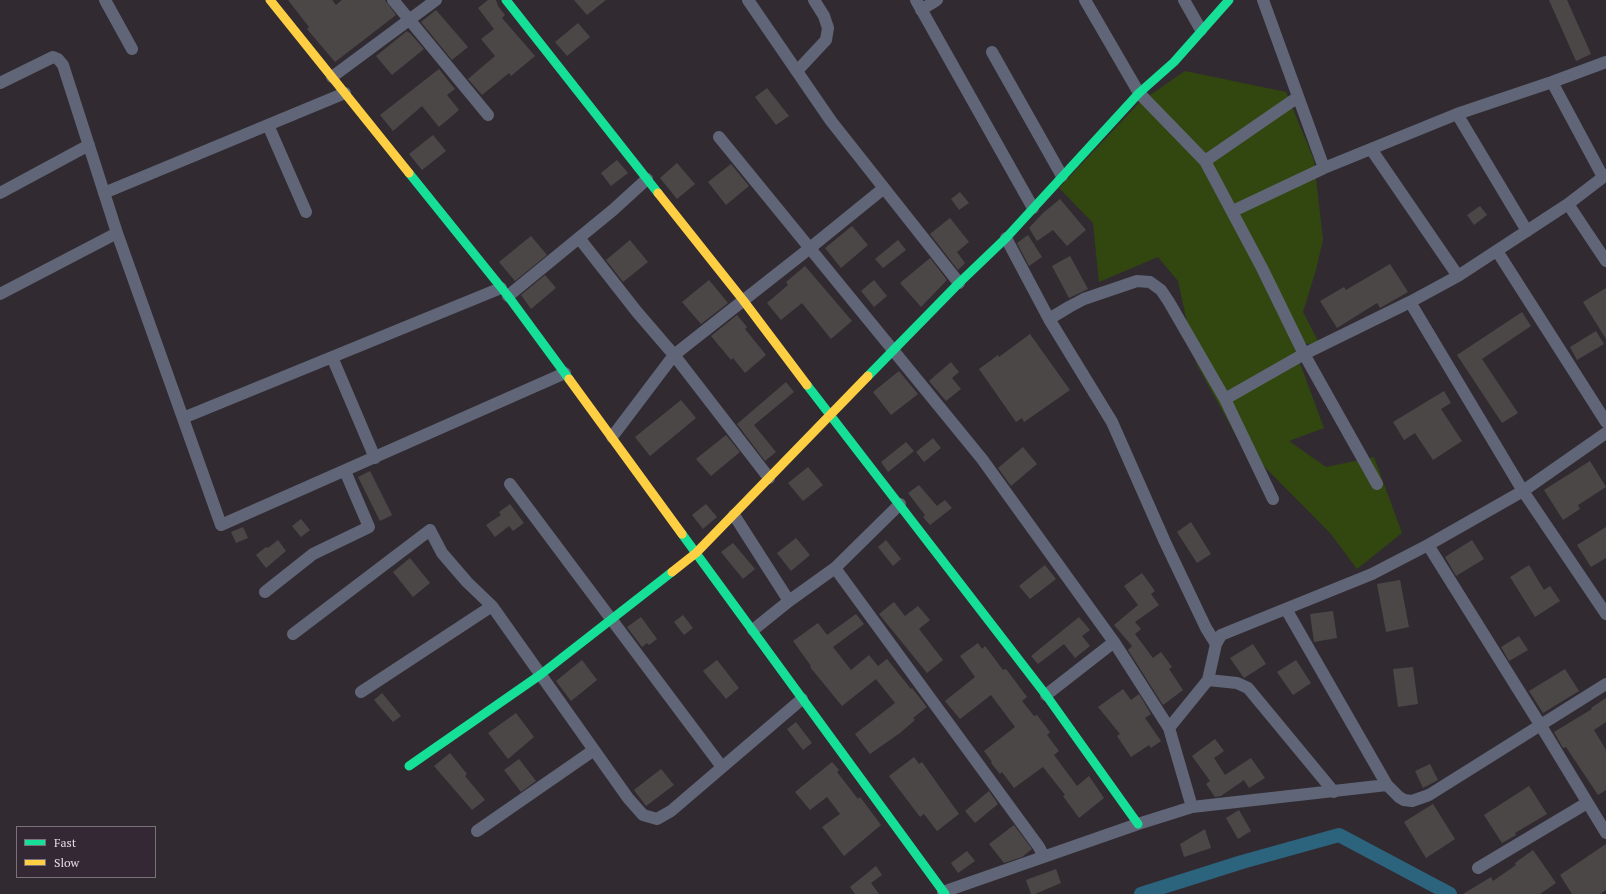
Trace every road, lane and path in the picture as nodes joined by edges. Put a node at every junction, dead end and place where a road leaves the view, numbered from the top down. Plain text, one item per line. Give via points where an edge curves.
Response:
1 (105, 0) edge
2 (270, 0) edge
3 (393, 0) edge
4 (436, 0) edge
5 (506, 0) edge
6 (748, 0) edge
7 (814, 0) edge
8 (937, 0) edge
9 (1085, 0) edge
10 (1184, 0) edge
11 (1228, 0) edge
12 (1263, 0) edge
13 (918, 5) edge
14 (409, 20) junction
15 (1201, 30) junction
16 (132, 49) dead end
17 (992, 52) dead end
18 (1606, 62) edge
19 (797, 71) junction
20 (332, 77) junction
21 (1552, 82) junction
22 (0, 83) edge
23 (345, 93) junction
24 (1139, 93) junction
25 (1298, 97) junction
26 (1458, 114) junction
27 (488, 115) dead end
28 (268, 125) junction
29 (719, 136) dead end
30 (89, 145) junction
31 (1371, 149) junction
32 (1205, 161) junction
33 (1324, 168) junction
34 (1062, 176) junction
35 (1605, 176) edge
36 (647, 179) junction
37 (884, 188) junction
38 (0, 193) edge
39 (104, 193) junction
40 (1568, 204) junction
41 (1033, 208) junction
42 (1233, 211) junction
43 (306, 212) dead end
44 (1527, 231) junction
45 (117, 233) junction
46 (579, 238) junction
47 (1006, 238) junction
48 (810, 248) junction
49 (1497, 251) junction
50 (1606, 261) edge
51 (1458, 276) junction
52 (959, 283) junction
53 (505, 292) junction
54 (0, 294) edge
55 (743, 300) junction
56 (1410, 302) junction
57 (1049, 319) junction
58 (894, 350) junction
59 (1304, 354) junction
60 (674, 355) junction
61 (332, 358) junction
62 (565, 373) junction
63 (1225, 399) junction
64 (830, 415) junction
65 (183, 418) junction
66 (1606, 422) edge
67 (1606, 433) edge
68 (612, 437) junction
69 (375, 458) junction
70 (345, 471) junction
71 (769, 478) junction
72 (510, 484) dead end
73 (1377, 484) dead end
74 (1523, 491) junction
75 (1272, 499) dead end
76 (900, 504) junction
77 (734, 515) junction
78 (1428, 545) junction
79 (696, 553) junction
80 (835, 568) junction
81 (265, 592) dead end
82 (789, 601) junction
83 (492, 606) junction
84 (1286, 609) junction
85 (1606, 614) edge
86 (611, 619) junction
87 (753, 630) junction
88 (293, 634) dead end
89 (1114, 642) junction
90 (1216, 644) junction
91 (540, 675) junction
92 (1208, 680) junction
93 (1606, 684) edge
94 (361, 692) dead end
95 (1046, 695) junction
96 (802, 699) junction
97 (1541, 726) junction
98 (1169, 728) junction
99 (594, 750) junction
100 (409, 766) dead end
101 (722, 767) junction
102 (1387, 786) junction
103 (1334, 792) junction
104 (1587, 802) junction
105 (1192, 808) junction
106 (1138, 824) junction
107 (477, 831) dead end
108 (1606, 834) edge
109 (1044, 857) junction
110 (1478, 868) dead end
111 (944, 893) edge

1 - 16 street
2 - 20 street
3 - 14 street
4 - 14 street
5 - 36 street
6 - 19 street
7 - 19 street via 828,28 826,40
8 - 13 street
9 - 24 street
10 - 15 street
11 - 15 street
12 - 25 street
13 - 41 street
14 - 20 street
14 - 27 street
15 - 24 street via 1174,62
17 - 34 street
18 - 21 street
19 - 37 street via 831,121
20 - 23 street
21 - 26 street
21 - 35 street
22 - 30 street via 47,58 58,59 63,65
23 - 28 street
23 - 53 street
24 - 32 street
24 - 34 street
25 - 32 street
25 - 33 street
26 - 31 street
26 - 44 street
28 - 39 street
28 - 43 street
29 - 48 street
30 - 38 street
30 - 39 street
31 - 33 street
31 - 51 street
32 - 42 street
33 - 42 street
34 - 41 street
35 - 40 street
36 - 46 street
36 - 55 street
37 - 48 street
37 - 52 street
39 - 45 street
40 - 44 street
40 - 50 street
41 - 47 street
42 - 59 street
44 - 49 street
45 - 54 street
45 - 65 street
46 - 53 street
46 - 60 street
47 - 52 street
47 - 57 street
48 - 55 street
48 - 58 street
49 - 51 street
49 - 66 street
51 - 56 street
52 - 58 street
53 - 61 street
53 - 62 street
55 - 60 street
55 - 64 street
56 - 59 street
56 - 74 street
57 - 63 street via 1084,299 1137,281 1150,282 1161,290 1169,302
57 - 90 street via 1112,422 1165,542
58 - 64 street
58 - 89 street via 982,459
59 - 63 street
59 - 73 street
60 - 68 street
60 - 71 street
61 - 65 street
61 - 69 street
62 - 68 street
62 - 69 street
63 - 75 street
64 - 71 street
64 - 76 street
65 - 70 street via 222,526
67 - 74 street
68 - 79 street
69 - 70 street
70 - 81 street via 370,527 313,554
71 - 77 street
72 - 86 street
74 - 78 street
74 - 85 street
76 - 80 street
76 - 95 street
77 - 79 street
77 - 82 street
78 - 84 street via 1372,574
78 - 97 street
79 - 86 street
79 - 87 street
80 - 82 street
80 - 109 street via 1035,841
82 - 87 street
83 - 88 street via 442,553 430,530
83 - 91 street
83 - 94 street
84 - 90 street via 1221,634
84 - 102 street
86 - 91 street
86 - 101 street
87 - 96 street
89 - 95 street
89 - 98 street
90 - 92 street
91 - 99 street
91 - 100 street
92 - 98 street
92 - 103 street via 1248,688
93 - 97 street
95 - 106 street
96 - 101 street
96 - 111 street
97 - 102 street via 1429,795 1412,801 1404,800
97 - 104 street
98 - 105 street
99 - 101 street via 628,798 643,814 657,819 671,811
99 - 107 street
102 - 103 street
103 - 105 street
104 - 108 street
104 - 110 street
105 - 106 street
106 - 109 street
109 - 111 street

